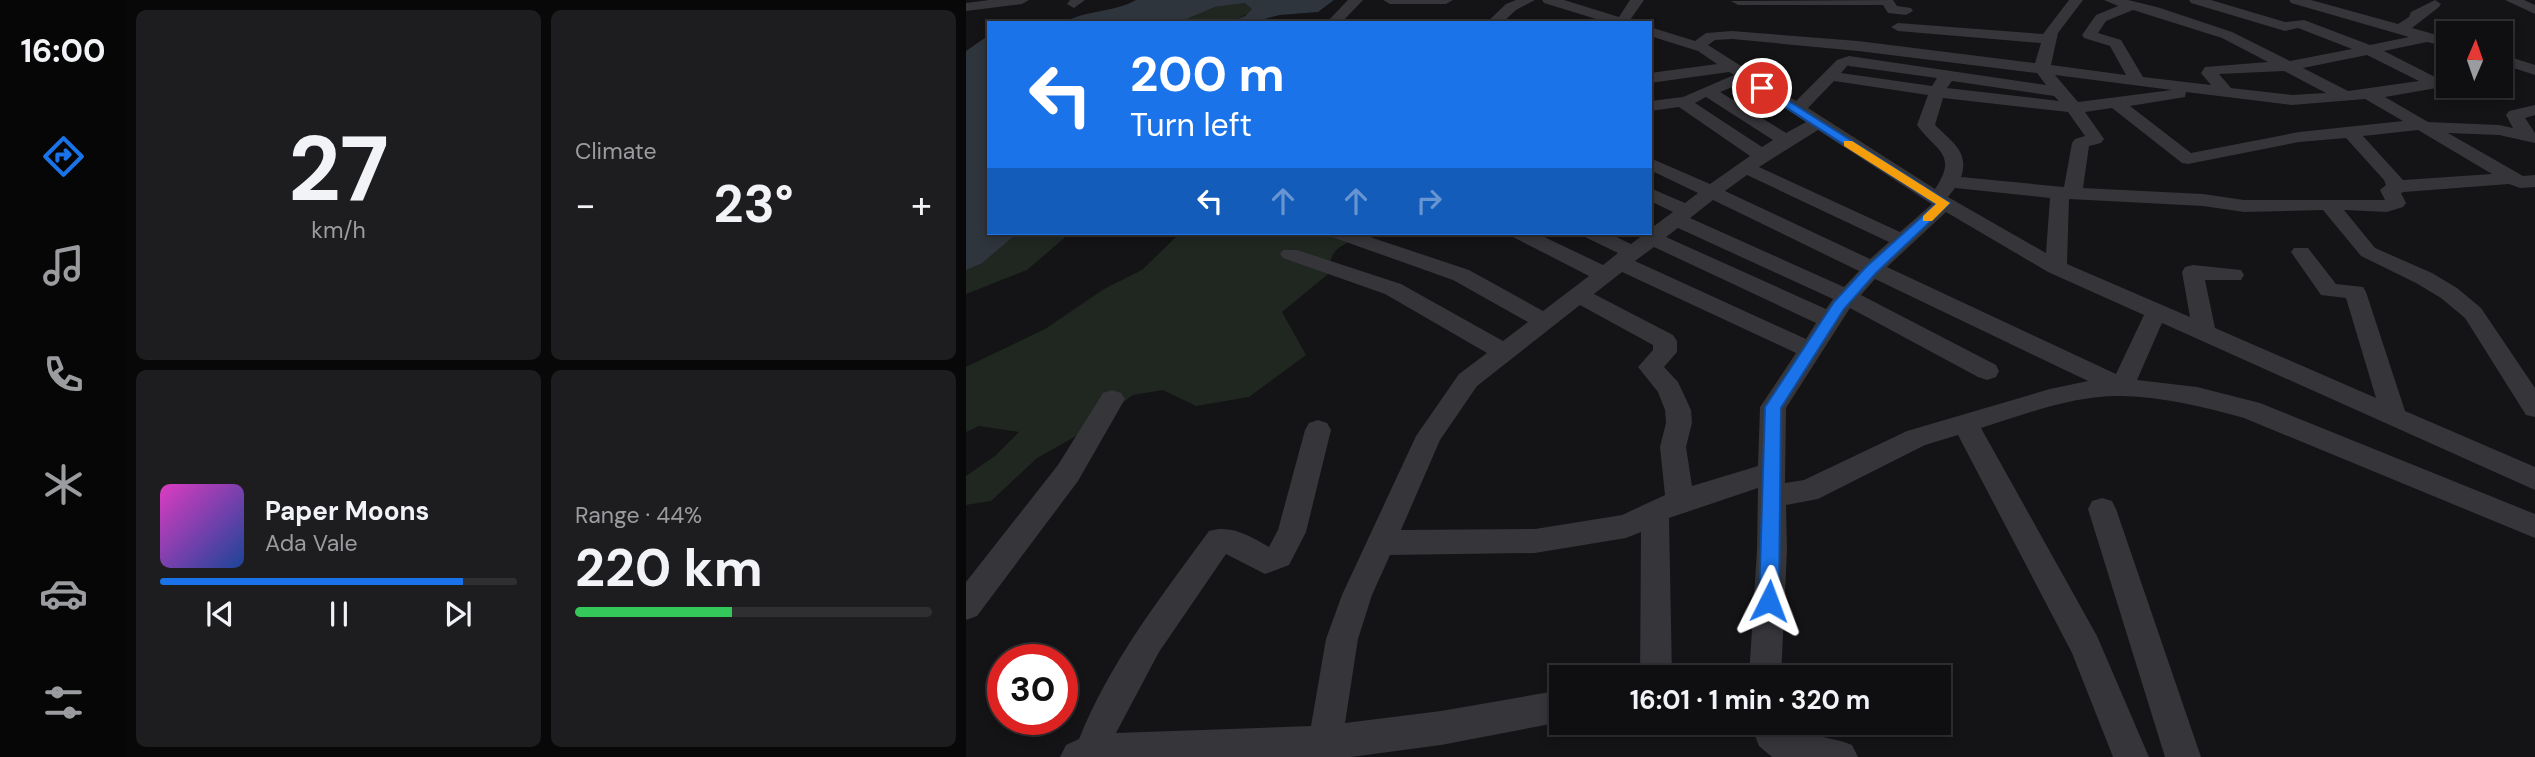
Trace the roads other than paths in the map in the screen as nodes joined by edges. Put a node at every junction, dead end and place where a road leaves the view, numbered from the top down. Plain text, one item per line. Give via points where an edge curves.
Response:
1 (1022, 0) edge
2 (1356, 0) edge
3 (1390, 0) edge
4 (1446, 0) edge
5 (1528, 0) edge
6 (1549, 0) edge
7 (1637, 0) edge
8 (2111, 0) edge
9 (2196, 0) edge
10 (2512, 0) edge
11 (2305, 1) edge
12 (1002, 2) junction
13 (2434, 4) dead end
14 (2132, 5) junction
15 (2072, 6) edge
16 (966, 7) edge
17 (1733, 7) edge
18 (2535, 10) edge
19 (1905, 13) edge
20 (985, 18) dead end
21 (2101, 18) junction
22 (1335, 21) edge
23 (1495, 21) edge
24 (1620, 21) edge
25 (1624, 21) edge
26 (2401, 29) junction
27 (1652, 32) edge
28 (1716, 35) junction
29 (2428, 37) junction
30 (2436, 39) edge
31 (1940, 43) dead end
32 (1697, 46) junction
33 (1858, 46) junction
34 (2048, 47) junction
35 (1895, 50) junction
36 (2369, 50) junction
37 (1974, 53) junction
38 (1844, 61) junction
39 (2289, 66) junction
40 (1738, 71) junction
41 (1947, 75) junction
42 (1832, 76) junction
43 (1652, 78) edge
44 (2436, 79) edge
45 (2137, 80) junction
46 (2436, 83) edge
47 (2220, 89) junction
48 (1708, 90) junction
49 (2056, 91) junction
50 (1937, 92) junction
51 (2368, 94) junction
52 (2343, 95) junction
53 (1682, 102) junction
54 (2115, 102) junction
55 (1652, 106) edge
56 (2074, 108) junction
57 (2535, 110) edge
58 (1807, 117) junction
59 (2422, 126) junction
60 (2350, 132) junction
61 (2531, 137) edge
62 (1785, 140) junction
63 (2504, 145) junction
64 (1755, 162) junction
65 (1652, 164) edge
66 (2527, 182) edge
67 (2397, 188) junction
68 (1712, 193) junction
69 (2066, 193) junction
70 (1944, 195) junction
71 (2328, 204) junction
72 (1345, 235) edge
73 (1556, 235) edge
74 (1608, 235) edge
75 (1647, 240) edge
76 (1903, 241) junction
77 (2301, 252) dead end
78 (1290, 254) dead end
79 (2056, 267) junction
80 (1871, 270) junction
81 (2233, 275) dead end
82 (1578, 294) junction
83 (1847, 297) junction
84 (2156, 312) junction
85 (1830, 320) junction
86 (1544, 321) junction
87 (2204, 333) junction
88 (1810, 350) junction
89 (1504, 352) junction
90 (1987, 371) dead end
91 (2122, 387) junction
92 (1112, 399) dead end
93 (2535, 408) edge
94 (2394, 417) junction
95 (1965, 424) junction
96 (1318, 430) dead end
97 (2535, 479) edge
98 (1771, 485) junction
99 (1667, 506) junction
100 (2102, 509) dead end
101 (2535, 526) edge
102 (1381, 543) junction
103 (966, 606) edge
104 (1657, 665) edge
105 (1766, 665) edge
106 (1549, 708) edge
107 (1774, 735) edge
108 (1325, 743) junction
109 (1142, 753) edge
110 (1085, 754) edge
111 (1840, 757) edge
112 (2131, 757) edge
113 (2183, 757) edge

1 - 12 street
2 - 22 street
3 - 4 street
5 - 23 street
6 - 24 street
7 - 25 street
8 - 14 street
9 - 36 street via 2286,27 2299,23
10 - 18 street
11 - 26 street
12 - 16 street
12 - 20 street
13 - 26 street
14 - 21 street
14 - 39 street via 2227,35
15 - 21 street
15 - 34 street
17 - 19 street via 1887,1 1893,10
17 - 28 street
19 - 34 street
19 - 35 street
21 - 45 street via 2089,35 2116,43
26 - 29 street
27 - 32 street
28 - 32 street
28 - 33 street via 1802,35
29 - 30 street
29 - 36 street
31 - 37 street
32 - 40 street
33 - 35 street
33 - 38 street
34 - 37 street
34 - 45 street
34 - 49 street
35 - 37 street
36 - 39 street
36 - 44 street
38 - 41 street
38 - 42 street
39 - 47 street via 2211,70
39 - 52 street
40 - 43 street
40 - 48 street
40 - 58 street
41 - 49 street
41 - 50 street
42 - 50 street
42 - 58 street
45 - 47 street
46 - 51 street
47 - 52 street via 2292,100
47 - 54 street
48 - 53 street
48 - 62 street
49 - 56 street
50 - 56 street
50 - 70 street via 1926,125 1952,149 1957,160
51 - 52 street
51 - 59 street
53 - 55 street
53 - 64 street
54 - 56 street
54 - 60 street via 2188,159
56 - 69 street via 2095,139 2081,143
57 - 61 street via 2515,115
58 - 62 street
58 - 70 street
59 - 60 street
59 - 63 street
59 - 66 street
60 - 67 street
61 - 63 street
62 - 64 street
63 - 66 street
64 - 68 street
64 - 76 street
65 - 68 street
66 - 67 street
67 - 71 street via 2390,190 2394,205
68 - 75 street
68 - 80 street
69 - 70 street
69 - 71 street via 2244,206
69 - 79 street
70 - 76 street
70 - 79 street
71 - 93 street via 2368,252 2449,292 2473,313
72 - 86 street via 1461,275
73 - 75 street
74 - 75 street
75 - 82 street
75 - 83 street
75 - 85 street
75 - 88 street
76 - 80 street
77 - 94 street via 2329,290 2355,292
78 - 89 street via 1393,289
79 - 84 street
80 - 83 street
80 - 91 street
81 - 87 street via 2193,272
82 - 86 street
82 - 99 street via 1665,341 1665,352 1650,367 1669,388 1678,410
83 - 85 street
83 - 90 street
84 - 87 street
84 - 91 street
85 - 88 street
86 - 89 street
87 - 94 street
88 - 98 street via 1773,407
89 - 102 street via 1468,380 1429,436
91 - 95 street via 2049,398
91 - 101 street via 2197,396 2251,410
92 - 103 street via 1068,472
94 - 97 street
95 - 98 street via 1916,438 1808,491
95 - 112 street via 2086,647
96 - 110 street via 1292,533 1279,556 1265,561 1240,544 1219,540 1145,645
98 - 99 street
98 - 105 street
99 - 102 street via 1626,526 1535,541
99 - 104 street
100 - 113 street
102 - 108 street via 1342,639
106 - 108 street
107 - 111 street via 1796,750
108 - 109 street
109 - 110 street

